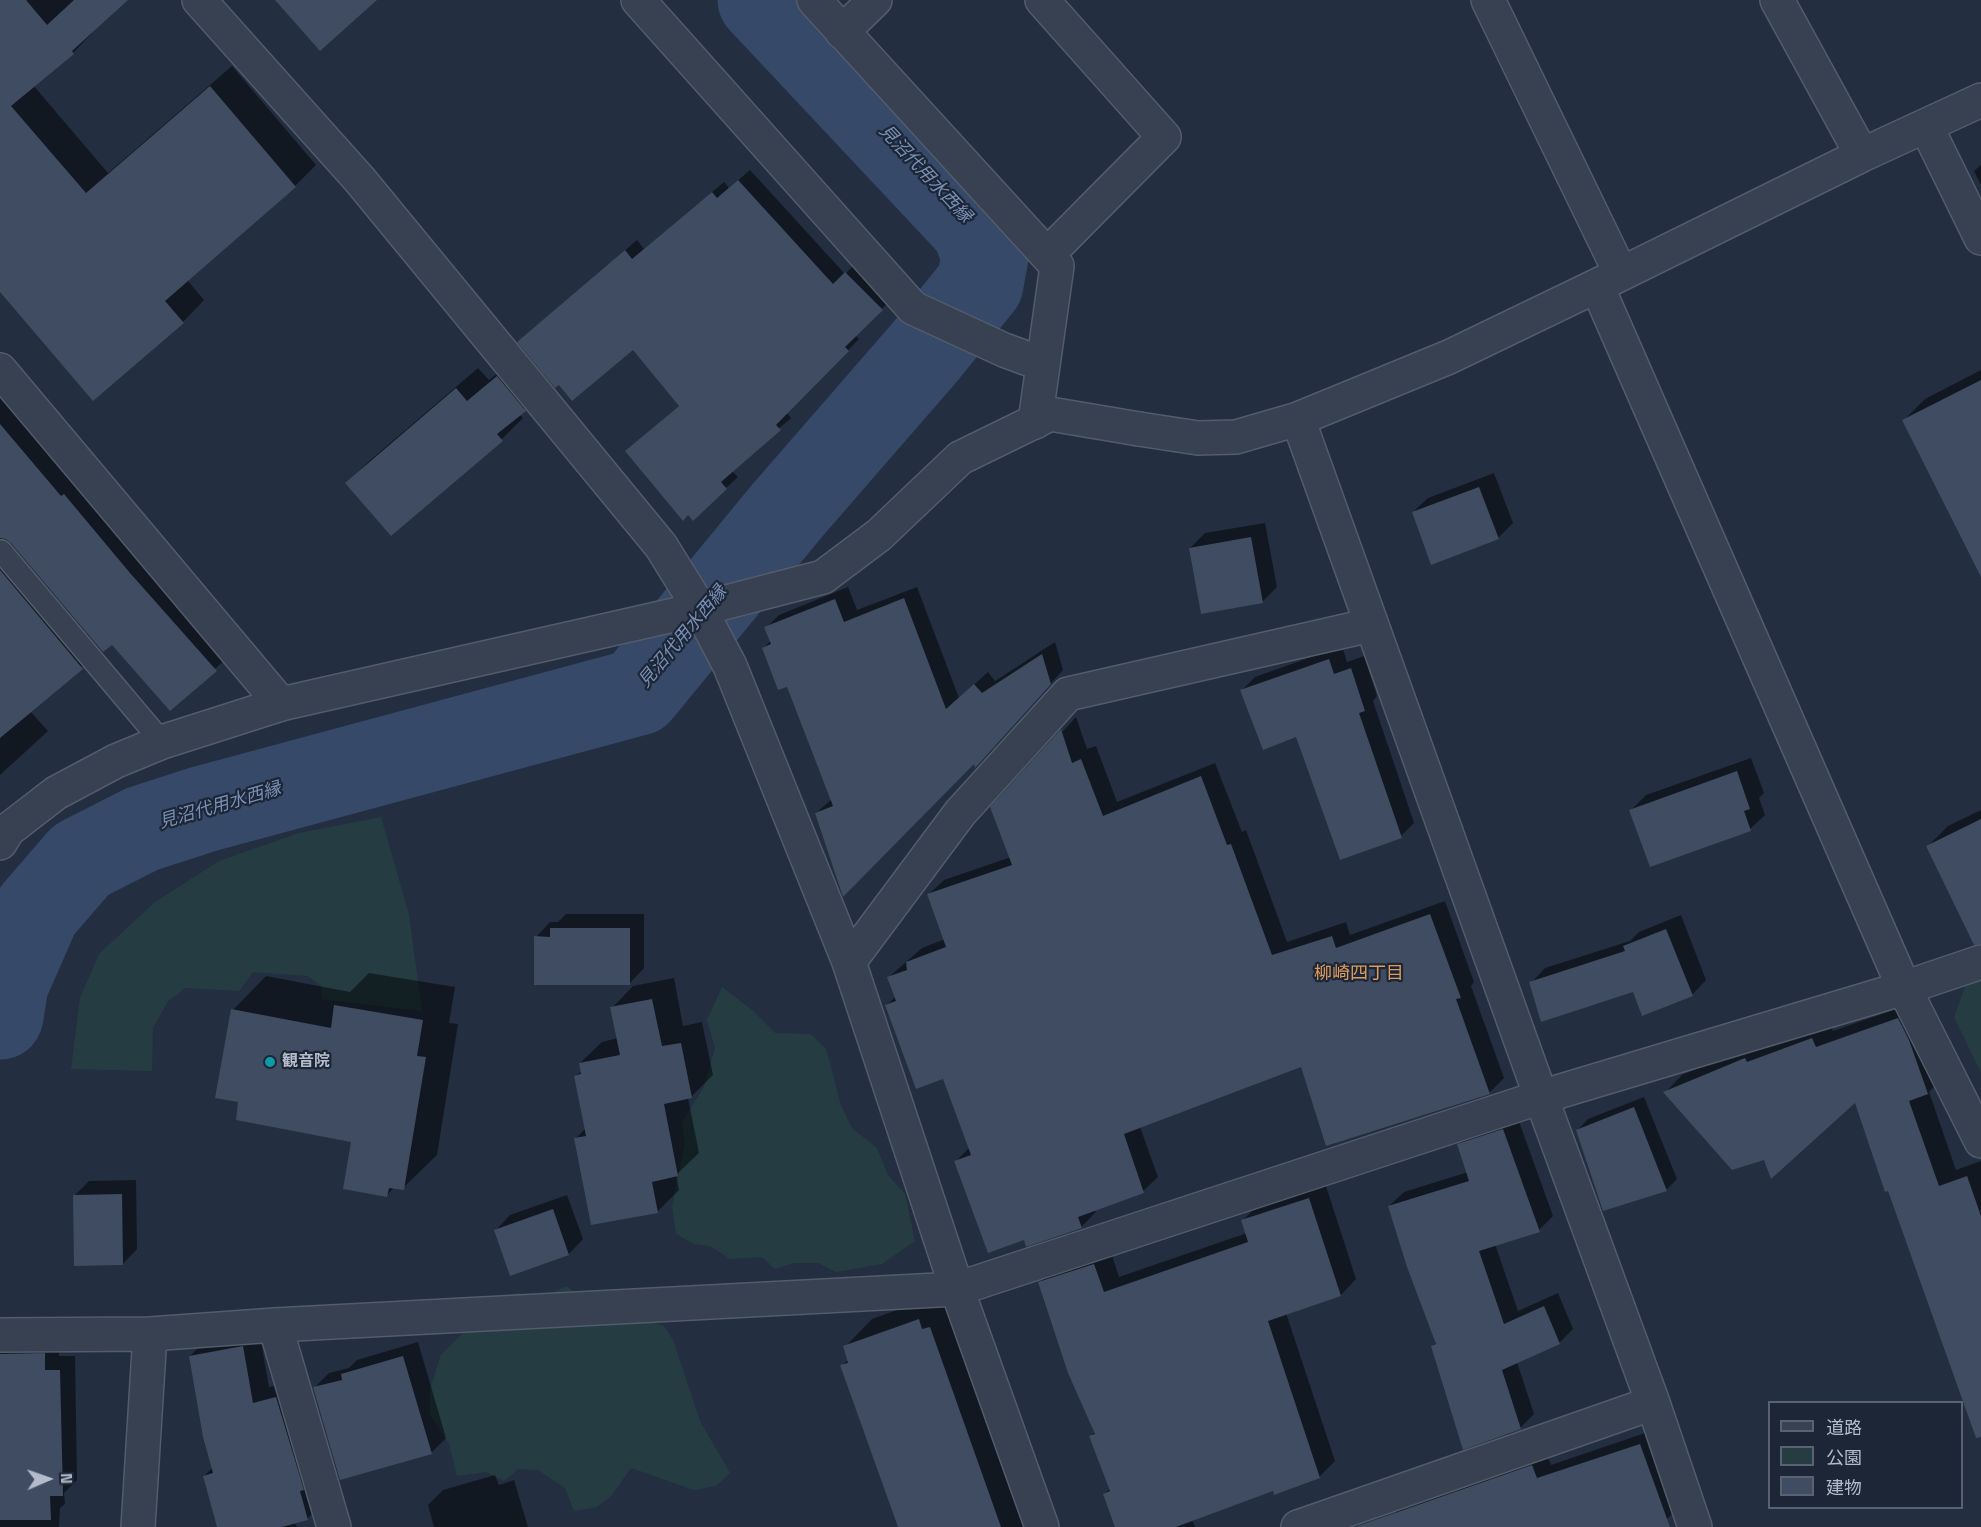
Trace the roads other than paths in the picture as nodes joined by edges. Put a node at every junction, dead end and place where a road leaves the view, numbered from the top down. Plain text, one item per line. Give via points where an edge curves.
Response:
1 (199, 0) edge
2 (638, 0) edge
3 (814, 0) edge
4 (875, 0) edge
5 (1042, 0) edge
6 (1488, 0) edge
7 (1776, 0) edge
8 (842, 32) junction
9 (1981, 100) edge
10 (1926, 126) junction
11 (1862, 155) junction
12 (1981, 238) edge
13 (1047, 255) junction
14 (1609, 280) junction
15 (1042, 364) junction
16 (0, 370) edge
17 (1298, 419) junction
18 (1035, 422) junction
19 (1, 550) edge
20 (700, 609) junction
21 (1371, 625) junction
22 (281, 704) junction
23 (162, 742) junction
24 (0, 843) edge
25 (849, 962) junction
26 (1981, 962) edge
27 (1904, 988) junction
28 (1541, 1097) junction
29 (1981, 1141) edge
30 (957, 1289) junction
31 (275, 1325) junction
32 (150, 1334) junction
33 (4, 1335) edge
34 (1653, 1403) junction
35 (138, 1527) edge
36 (334, 1527) edge
37 (1042, 1527) edge
38 (1298, 1527) edge
39 (1695, 1527) edge

1 - 20 street via 360,180 661,546
2 - 15 street via 913,308
3 - 8 street
4 - 8 street
5 - 13 street via 1164,137
6 - 14 street
7 - 11 street
8 - 13 street
9 - 10 street
10 - 11 street
10 - 12 street
11 - 14 street
13 - 15 street via 1056,266
14 - 17 street via 1449,357
14 - 27 street
15 - 18 street
16 - 22 street
17 - 18 street via 1236,437 1198,438 1050,414
17 - 21 street
18 - 20 street via 960,458 879,535 823,577
19 - 23 lane
20 - 22 street
20 - 25 street via 730,666
21 - 25 street via 1068,694 960,813
21 - 28 street
22 - 23 street
23 - 24 street via 56,793 8,830
25 - 30 street
26 - 27 street
27 - 28 street
27 - 29 street
28 - 30 street
28 - 34 street
30 - 31 street
30 - 37 street
31 - 32 street
31 - 36 street
32 - 33 street
32 - 35 street
34 - 38 street
34 - 39 street

